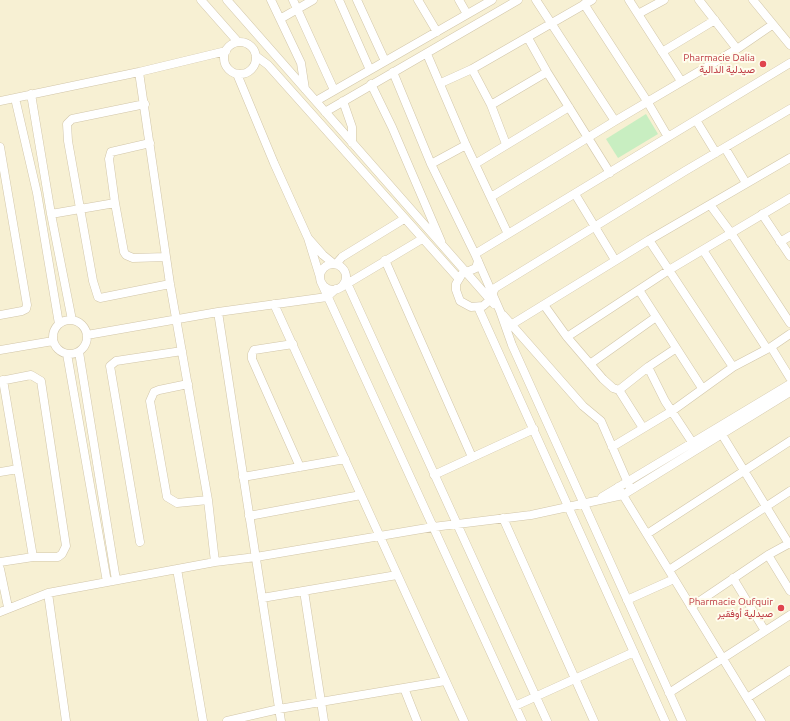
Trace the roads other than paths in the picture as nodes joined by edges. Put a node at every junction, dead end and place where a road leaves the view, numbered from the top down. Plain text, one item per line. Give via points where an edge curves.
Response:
1 (201, 0) edge
2 (227, 0) edge
3 (271, 0) edge
4 (293, 0) edge
5 (313, 0) edge
6 (338, 0) edge
7 (357, 0) edge
8 (418, 0) edge
9 (460, 0) edge
10 (492, 0) edge
11 (518, 0) edge
12 (536, 0) edge
13 (629, 0) edge
14 (664, 0) edge
15 (700, 0) edge
16 (752, 0) edge
17 (588, 2) edge
18 (297, 10) junction
19 (467, 14) junction
20 (638, 14) junction
21 (280, 19) junction
22 (715, 20) junction
23 (551, 23) junction
24 (772, 25) junction
25 (437, 32) junction
26 (528, 38) junction
27 (238, 42) junction
28 (790, 45) edge
29 (737, 49) junction
30 (226, 51) junction
31 (662, 52) junction
32 (427, 54) junction
33 (256, 56) junction
34 (385, 61) junction
35 (790, 63) edge
36 (472, 69) junction
37 (370, 70) junction
38 (139, 72) junction
39 (392, 72) junction
40 (547, 72) junction
41 (238, 74) junction
42 (681, 81) junction
43 (371, 84) junction
44 (440, 84) junction
45 (304, 89) junction
46 (334, 90) junction
47 (31, 94) junction
48 (15, 98) junction
49 (343, 100) junction
50 (0, 101) edge
51 (316, 101) junction
52 (648, 101) junction
53 (145, 104) junction
54 (491, 106) junction
55 (569, 107) junction
56 (790, 109) edge
57 (325, 112) junction
58 (696, 120) junction
59 (615, 121) junction
60 (589, 136) junction
61 (668, 137) junction
62 (150, 143) junction
63 (352, 143) junction
64 (506, 144) junction
65 (466, 145) junction
66 (0, 147) edge
67 (726, 148) junction
68 (716, 153) junction
69 (790, 158) edge
70 (431, 164) junction
71 (476, 164) junction
72 (610, 172) junction
73 (746, 183) junction
74 (575, 194) junction
75 (491, 197) junction
76 (790, 198) edge
77 (115, 204) junction
78 (711, 206) junction
79 (80, 210) junction
80 (51, 214) junction
81 (762, 214) junction
82 (404, 219) junction
83 (596, 228) junction
84 (731, 233) junction
85 (508, 234) junction
86 (790, 236) edge
87 (308, 238) junction
88 (422, 239) junction
89 (649, 240) junction
90 (780, 242) junction
91 (444, 248) junction
92 (704, 250) junction
93 (790, 256) edge
94 (166, 257) junction
95 (477, 258) junction
96 (385, 260) junction
97 (615, 260) junction
98 (335, 264) junction
99 (669, 270) junction
100 (466, 272) junction
101 (458, 279) junction
102 (320, 280) junction
103 (170, 284) junction
104 (343, 284) junction
105 (639, 290) junction
106 (491, 296) junction
107 (327, 297) junction
108 (274, 304) junction
109 (544, 305) junction
110 (478, 307) junction
111 (218, 312) junction
112 (500, 312) junction
113 (0, 315) edge
114 (656, 317) junction
115 (177, 319) junction
116 (72, 320) junction
117 (514, 323) dead end
118 (790, 323) edge
119 (59, 324) junction
120 (87, 334) junction
121 (790, 334) edge
122 (567, 338) junction
123 (53, 341) junction
124 (293, 344) junction
125 (769, 348) junction
126 (675, 349) junction
127 (0, 350) edge
128 (182, 351) junction
129 (80, 352) junction
130 (67, 354) junction
131 (590, 364) junction
132 (648, 367) junction
133 (733, 368) junction
134 (790, 378) edge
135 (2, 380) edge
136 (188, 384) junction
137 (790, 384) edge
138 (702, 388) junction
139 (618, 390) junction
140 (790, 392) edge
141 (672, 411) junction
142 (643, 428) junction
143 (534, 429) junction
144 (721, 433) junction
145 (790, 441) edge
146 (692, 442) junction
147 (612, 447) junction
148 (472, 457) junction
149 (344, 459) junction
150 (300, 467) junction
151 (18, 469) junction
152 (744, 470) junction
153 (0, 472) edge
154 (434, 474) junction
155 (243, 477) junction
156 (626, 482) junction
157 (618, 487) junction
158 (631, 490) junction
159 (790, 491) edge
160 (361, 495) junction
161 (623, 495) junction
162 (600, 498) junction
163 (208, 500) junction
164 (583, 503) junction
165 (766, 506) junction
166 (568, 507) junction
167 (249, 516) junction
168 (502, 518) junction
169 (457, 524) junction
170 (433, 527) junction
171 (647, 534) junction
172 (379, 536) junction
173 (140, 542) dead end
174 (789, 544) edge
175 (768, 555) junction
176 (33, 557) junction
177 (256, 557) junction
178 (0, 562) edge
179 (215, 562) junction
180 (0, 569) edge
181 (176, 569) junction
182 (668, 570) junction
183 (397, 575) junction
184 (733, 578) junction
185 (674, 579) junction
186 (116, 580) junction
187 (107, 582) junction
188 (304, 591) junction
189 (790, 591) edge
190 (48, 593) junction
191 (262, 598) junction
192 (627, 600) junction
193 (8, 607) junction
194 (691, 607) junction
195 (0, 612) edge
196 (790, 615) edge
197 (766, 631) junction
198 (634, 652) junction
199 (723, 659) junction
200 (790, 670) edge
201 (575, 678) junction
202 (446, 681) junction
203 (404, 688) junction
204 (669, 693) junction
205 (536, 696) junction
206 (747, 698) junction
207 (321, 702) junction
208 (515, 706) junction
209 (279, 709) junction
210 (66, 721) edge
211 (203, 721) edge
212 (227, 721) edge
213 (281, 721) edge
214 (324, 721) edge
215 (416, 721) edge
216 (464, 721) edge
217 (522, 721) edge
218 (547, 721) edge
219 (594, 721) edge
220 (665, 721) edge
221 (682, 721) edge
222 (761, 721) edge

1 - 27 street
2 - 45 street
3 - 21 street
4 - 18 street
5 - 18 street
6 - 37 street
7 - 34 street
8 - 25 street
9 - 19 street
10 - 19 street
11 - 32 street
12 - 23 street
13 - 20 street
14 - 20 street
15 - 22 street
16 - 24 street
17 - 23 street
17 - 52 street
18 - 21 street
18 - 46 street
19 - 25 street
20 - 31 street
21 - 45 street via 301,62
22 - 29 street
22 - 31 street
23 - 26 street
23 - 59 street
24 - 28 street
24 - 29 street
25 - 34 street
26 - 36 street
26 - 40 street
27 - 30 street via 229,46
27 - 33 street via 252,46
29 - 42 street
30 - 38 street
30 - 41 street via 224,60 228,69
31 - 42 street
32 - 39 street
32 - 44 street
33 - 41 street via 252,70
33 - 82 street via 268,65
34 - 37 street
35 - 58 street
36 - 44 street
36 - 54 street
37 - 46 street
38 - 47 street
38 - 53 street
39 - 43 street
39 - 70 street
40 - 54 street
40 - 55 street
41 - 87 street
42 - 52 street
43 - 49 street
43 - 91 street
44 - 65 street
45 - 51 street
46 - 51 street
47 - 48 street
47 - 80 street
48 - 50 street
48 - 119 street via 38,194
49 - 57 street
49 - 63 street via 352,127
51 - 57 street
52 - 59 street
52 - 61 street
53 - 62 street
53 - 79 street via 72,119 67,124
54 - 64 street
55 - 60 street
55 - 64 street
56 - 67 street
57 - 63 street
58 - 61 street
58 - 68 street
59 - 60 street
60 - 72 street
60 - 75 street
61 - 72 street
62 - 77 street via 111,152 109,159
62 - 94 street
63 - 91 street
64 - 71 street
65 - 70 street
65 - 71 street
66 - 113 street via 27,306 22,311
67 - 68 street
67 - 73 street
68 - 83 street
69 - 73 street
70 - 95 street
71 - 75 street
72 - 74 street
73 - 78 street
74 - 83 street
74 - 85 street
75 - 85 street
76 - 81 street
77 - 79 street
77 - 94 street via 126,255 133,258
78 - 84 street
78 - 89 street
79 - 80 street
79 - 103 street via 98,297
80 - 116 street
81 - 84 street
81 - 90 street
82 - 88 street
82 - 98 street via 342,257
83 - 97 street
83 - 106 street via 495,288
84 - 92 street
84 - 118 street
85 - 95 street
86 - 90 street
87 - 98 street
87 - 102 street
88 - 96 street
88 - 101 street
89 - 97 street
89 - 99 street
90 - 93 street
91 - 100 street
92 - 99 street
92 - 125 street
94 - 103 street
95 - 100 street via 476,268
95 - 106 street
96 - 104 street
96 - 148 street
97 - 109 street
98 - 102 street via 324,267
98 - 104 street via 343,268
99 - 105 street
99 - 133 street
100 - 101 street
100 - 106 street
101 - 110 street via 456,290 460,301 471,307
102 - 104 street via 327,288
102 - 107 street
103 - 115 street
104 - 107 street
104 - 154 street
105 - 114 street
105 - 122 street
106 - 110 street
106 - 112 street
107 - 108 street
107 - 170 street
108 - 111 street
108 - 124 street
109 - 117 street
109 - 122 street
110 - 143 street
111 - 115 street
111 - 155 street
112 - 147 street via 583,406 601,421
112 - 164 street via 512,345
114 - 126 street
114 - 131 street
115 - 120 street
115 - 128 street
116 - 119 street
116 - 120 street via 82,324
119 - 123 street via 54,331
120 - 129 street via 87,341
121 - 125 street
122 - 131 street
123 - 127 street
123 - 130 street via 56,347
124 - 149 street
124 - 150 street via 254,350 252,359
125 - 133 street
125 - 134 street
126 - 132 street
126 - 138 street
128 - 136 street
128 - 173 street via 116,361 110,366
129 - 130 street
129 - 186 street
130 - 187 street
131 - 139 street via 607,384
132 - 139 street
132 - 141 street
133 - 138 street
135 - 151 street
135 - 176 street via 31,375 41,381 66,546 58,557
136 - 163 street
136 - 163 street via 158,390 154,392 150,401 167,498 176,503
137 - 146 street
138 - 141 street
139 - 142 street
140 - 144 street
141 - 142 street
141 - 146 street
142 - 147 street
143 - 148 street
143 - 166 street
144 - 152 street
144 - 158 street
145 - 152 street
146 - 156 street
147 - 156 street
148 - 154 street
149 - 150 street
149 - 160 street
150 - 155 street
151 - 153 street
151 - 176 street
152 - 165 street
152 - 171 street
154 - 169 street
155 - 167 street
156 - 157 street
156 - 158 street
157 - 161 street
157 - 162 street
158 - 161 street
159 - 165 street
160 - 167 street
160 - 172 street
161 - 162 street
161 - 171 street
162 - 164 street
163 - 179 street
164 - 166 street
164 - 192 street
165 - 174 street
165 - 182 street
166 - 168 street
166 - 198 street
167 - 177 street
168 - 169 street
168 - 201 street
169 - 170 street
169 - 205 street
170 - 172 street
170 - 208 street
171 - 182 street
172 - 177 street
172 - 183 street
174 - 175 street
175 - 184 street
175 - 189 street
176 - 178 street
177 - 179 street
177 - 191 street
179 - 181 street
180 - 193 street
181 - 186 street
181 - 211 street
182 - 185 street
183 - 188 street
183 - 202 street
184 - 194 street
184 - 197 street
185 - 192 street
185 - 194 street
186 - 187 street
187 - 190 street
188 - 191 street
188 - 207 street
190 - 193 street
190 - 210 street
191 - 209 street
192 - 204 street
193 - 195 street
194 - 199 street
196 - 197 street
197 - 199 street
198 - 201 street
198 - 220 street
199 - 204 street
199 - 206 street
200 - 206 street
201 - 205 street
201 - 219 street
202 - 203 street
202 - 216 street
203 - 207 street
203 - 215 street
204 - 221 street
205 - 208 street
205 - 218 street
206 - 222 street
207 - 209 street
207 - 214 street
208 - 217 street
209 - 212 street
209 - 213 street

